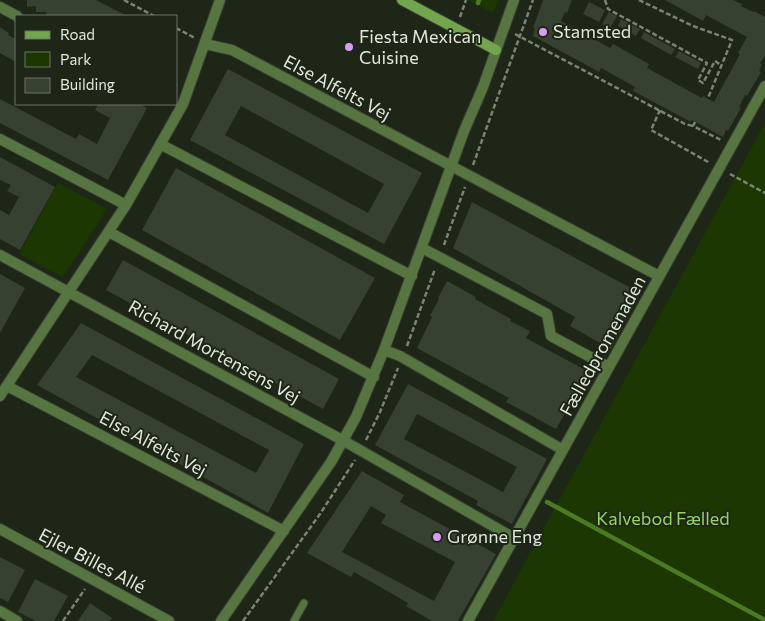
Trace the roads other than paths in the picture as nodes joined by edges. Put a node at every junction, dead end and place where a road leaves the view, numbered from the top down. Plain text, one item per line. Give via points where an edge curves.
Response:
1 (220, 0) edge
2 (402, 0) edge
3 (514, 0) edge
4 (0, 7) edge
5 (15, 15) edge
6 (205, 44) junction
7 (496, 50) junction
8 (765, 86) edge
9 (180, 102) edge
10 (0, 139) edge
11 (160, 144) junction
12 (451, 168) junction
13 (126, 205) junction
14 (109, 232) junction
15 (422, 248) junction
16 (0, 255) edge
17 (412, 276) junction
18 (659, 276) junction
19 (70, 292) junction
20 (384, 350) junction
21 (609, 367) junction
22 (374, 377) junction
23 (7, 386) junction
24 (0, 396) edge
25 (344, 441) junction
26 (563, 450) junction
27 (0, 530) edge
28 (284, 531) junction
29 (514, 538) junction
30 (304, 603) dead end
31 (0, 611) edge
32 (17, 621) edge
33 (169, 621) edge
34 (221, 621) edge
35 (294, 621) edge
36 (468, 621) edge

1 - 6 street
2 - 7 street
3 - 7 street
4 - 5 street
6 - 9 street
6 - 12 street, Else Alfelts Vej via 232,50
7 - 12 street
8 - 18 street, Fælledpromenaden
9 - 11 street
10 - 13 street
11 - 13 street
11 - 17 street
12 - 15 street
12 - 18 street, Else Alfelts Vej
13 - 14 street
14 - 19 street
14 - 22 street
15 - 17 street
15 - 21 street via 547,314 551,336
16 - 19 street, Richard Mortensens Vej
17 - 20 street
18 - 21 street, Fælledpromenaden
19 - 23 street
19 - 25 street, Richard Mortensens Vej
20 - 22 street
20 - 26 street via 400,356
21 - 26 street, Fælledpromenaden
22 - 25 street
23 - 24 street
23 - 28 street, Else Alfelts Vej
25 - 28 street
25 - 29 street
26 - 29 street, Fælledpromenaden
27 - 33 street, Ejler Billes Allé
28 - 34 street
29 - 36 street, Fælledpromenaden
30 - 35 lane
31 - 32 street

